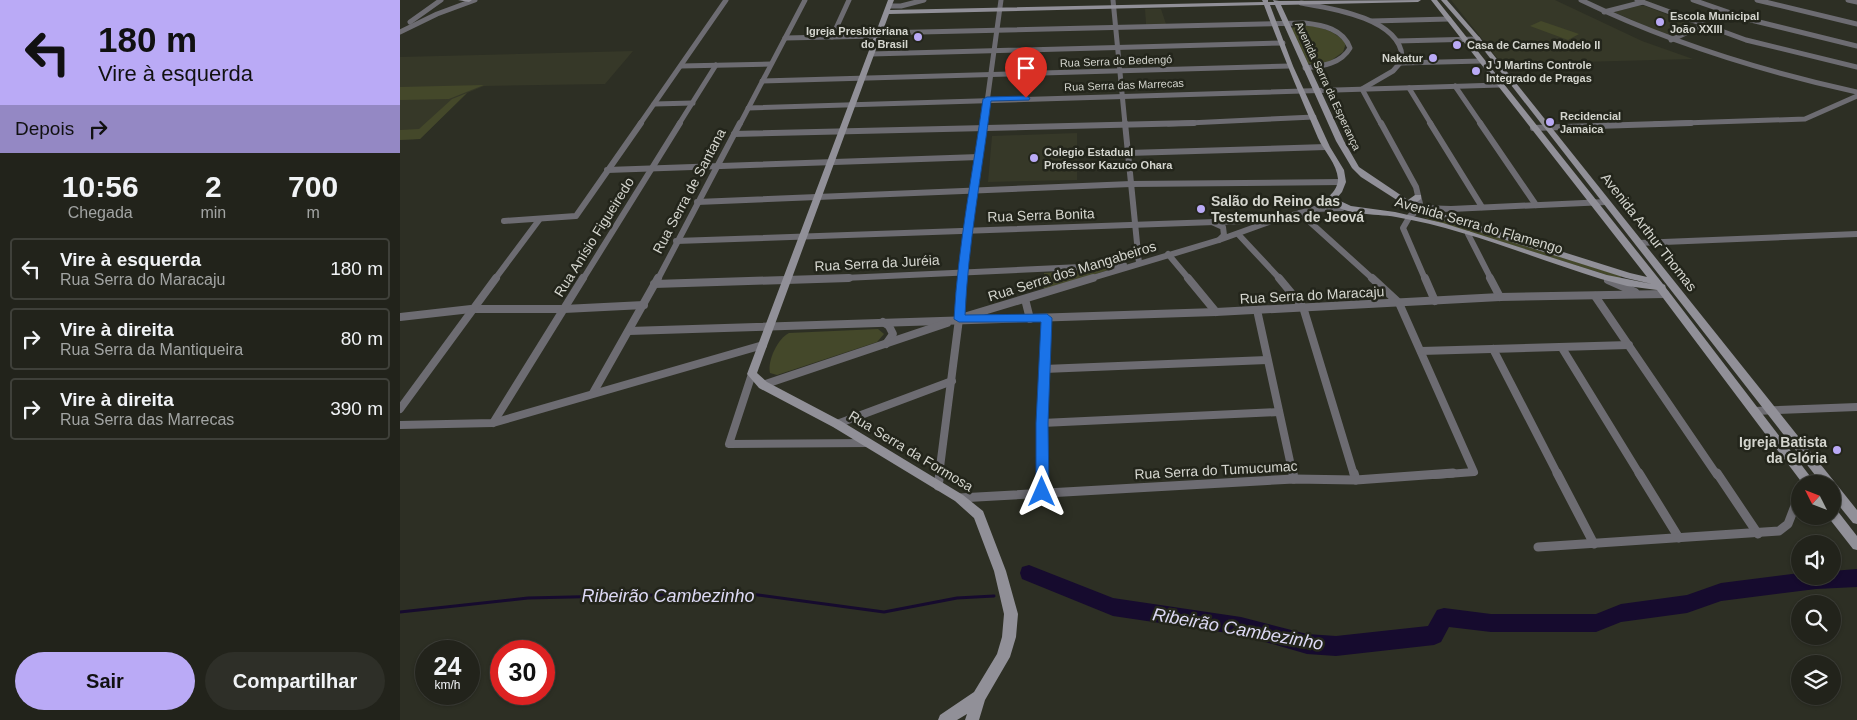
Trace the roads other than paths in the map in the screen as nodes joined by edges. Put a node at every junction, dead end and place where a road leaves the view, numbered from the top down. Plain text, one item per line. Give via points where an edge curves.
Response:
1 (441, 0) edge
2 (461, 0) edge
3 (469, 0) edge
4 (475, 0) edge
5 (726, 0) edge
6 (805, 0) edge
7 (849, 0) edge
8 (924, 0) edge
9 (1001, 0) edge
10 (1113, 0) edge
11 (1418, 0) edge
12 (1434, 0) edge
13 (1444, 0) edge
14 (1581, 0) edge
15 (1650, 0) edge
16 (1693, 0) edge
17 (1757, 0) edge
18 (1848, 0) edge
19 (1639, 1) edge
20 (1266, 2) edge
21 (1277, 2) edge
22 (1857, 2) edge
23 (907, 5) junction
24 (1330, 5) junction
25 (888, 6) edge
26 (1114, 7) junction
27 (1000, 10) junction
28 (910, 12) junction
29 (1604, 12) junction
30 (1449, 19) junction
31 (1372, 21) junction
32 (1275, 23) junction
33 (1286, 23) junction
34 (1857, 24) edge
35 (1701, 26) junction
36 (1115, 27) junction
37 (997, 29) junction
38 (400, 31) edge
39 (878, 35) junction
40 (832, 37) junction
41 (785, 38) junction
42 (1465, 39) junction
43 (1478, 39) junction
44 (1671, 40) junction
45 (1396, 41) junction
46 (1283, 43) junction
47 (1857, 46) edge
48 (1117, 48) junction
49 (994, 50) junction
50 (871, 54) junction
51 (1482, 62) junction
52 (1400, 63) junction
53 (771, 64) junction
54 (716, 65) junction
55 (681, 66) junction
56 (1290, 66) junction
57 (1305, 68) junction
58 (1857, 68) edge
59 (1119, 70) junction
60 (991, 74) junction
61 (862, 78) junction
62 (762, 81) junction
63 (1375, 82) junction
64 (1500, 85) junction
65 (1455, 86) junction
66 (1409, 88) junction
67 (1362, 89) junction
68 (1385, 89) junction
69 (1316, 90) junction
70 (1302, 91) junction
71 (1857, 94) edge
72 (1123, 96) junction
73 (987, 99) junction
74 (693, 103) junction
75 (654, 104) junction
76 (852, 104) junction
77 (748, 108) junction
78 (1314, 118) junction
79 (1126, 126) junction
80 (1533, 128) junction
81 (1548, 128) junction
82 (983, 129) junction
83 (842, 132) junction
84 (734, 134) junction
85 (1326, 147) junction
86 (1128, 152) junction
87 (980, 157) junction
88 (830, 163) junction
89 (718, 166) junction
90 (652, 168) junction
91 (1356, 168) junction
92 (607, 170) junction
93 (1340, 170) junction
94 (1342, 182) junction
95 (1131, 184) junction
96 (975, 190) junction
97 (818, 196) junction
98 (1418, 197) junction
99 (1331, 199) junction
100 (697, 202) junction
101 (1591, 202) junction
102 (1606, 202) junction
103 (1404, 203) junction
104 (1536, 205) junction
105 (1482, 207) junction
106 (1342, 208) junction
107 (1419, 208) junction
108 (1444, 208) junction
109 (1315, 209) junction
110 (1300, 213) junction
111 (1410, 217) junction
112 (539, 220) junction
113 (1276, 220) junction
114 (1452, 220) junction
115 (1210, 221) junction
116 (504, 222) dead end
117 (1134, 224) junction
118 (970, 230) junction
119 (1238, 234) junction
120 (1468, 234) junction
121 (1857, 234) edge
122 (802, 238) junction
123 (1219, 240) junction
124 (676, 241) junction
125 (1639, 243) junction
126 (1168, 254) junction
127 (1136, 264) junction
128 (962, 271) junction
129 (1606, 278) junction
130 (786, 281) junction
131 (654, 284) junction
132 (1664, 286) junction
133 (1646, 294) junction
134 (1595, 296) junction
135 (1610, 296) junction
136 (1500, 297) junction
137 (1025, 299) junction
138 (1435, 300) junction
139 (1399, 303) junction
140 (644, 305) junction
141 (1303, 307) junction
142 (471, 309) junction
143 (564, 309) junction
144 (1257, 310) junction
145 (1216, 312) junction
146 (400, 317) edge
147 (1030, 318) junction
148 (1047, 318) junction
149 (959, 319) junction
150 (884, 322) junction
151 (769, 327) junction
152 (629, 331) junction
153 (885, 344) junction
154 (763, 345) junction
155 (1629, 345) junction
156 (1562, 348) junction
157 (1493, 349) junction
158 (1421, 351) junction
159 (1267, 360) junction
160 (1044, 369) junction
161 (752, 374) junction
162 (952, 381) junction
163 (763, 385) junction
164 (593, 393) junction
165 (1857, 407) edge
166 (400, 409) edge
167 (1771, 410) junction
168 (1754, 411) junction
169 (1279, 412) junction
170 (493, 423) junction
171 (1042, 423) junction
172 (837, 424) junction
173 (400, 425) edge
174 (868, 443) junction
175 (1803, 475) edge
176 (1823, 475) edge
177 (1294, 479) junction
178 (1356, 480) junction
179 (938, 486) junction
180 (1042, 492) junction
181 (959, 498) junction
182 (1841, 499) edge
183 (1791, 516) edge
184 (1857, 518) edge
185 (1841, 525) edge
186 (1758, 534) junction
187 (1679, 538) junction
188 (1594, 544) junction
189 (1857, 545) edge
190 (1538, 546) dead end
191 (979, 697) junction
192 (945, 720) edge
193 (972, 720) edge

1 - 38 street
2 - 3 street
4 - 38 street
5 - 55 street
6 - 41 street, Rua Serra de Santana
7 - 40 street
8 - 23 street
9 - 27 street
10 - 26 street
11 - 24 street
12 - 30 street, Avenida Arthur Thomas
13 - 43 street, Avenida Arthur Thomas
14 - 29 street
15 - 19 street
16 - 47 street via 1769,25
17 - 34 street
18 - 22 street
19 - 29 street
19 - 35 street
20 - 21 street
20 - 26 street
20 - 32 street, Avenida Serra da Esperança
21 - 24 street
21 - 33 street, Avenida Serra da Esperança
23 - 25 street
23 - 28 street via 904,9
24 - 31 street
25 - 28 street
25 - 39 street
26 - 27 street
26 - 36 street
27 - 28 street
27 - 37 street
29 - 44 street
30 - 31 street
30 - 42 street, Avenida Arthur Thomas
31 - 45 street
32 - 33 street
32 - 36 street
32 - 46 street, Avenida Serra da Esperança
33 - 57 street, Avenida Serra da Esperança
33 - 57 street via 1323,26 1344,36 1350,44 1349,52 1340,60
35 - 44 street
35 - 58 street via 1765,46
36 - 37 street
36 - 48 street
37 - 39 street
37 - 49 street
39 - 40 street
39 - 50 street
40 - 41 street
41 - 53 street, Rua Serra de Santana
42 - 43 street
42 - 45 street
42 - 51 street, Avenida Arthur Thomas
43 - 81 street, Avenida Arthur Thomas
44 - 71 street via 1786,76
45 - 52 street via 1402,55
46 - 48 street
46 - 56 street, Avenida Serra da Esperança
48 - 49 street
48 - 59 street
49 - 50 street
49 - 60 street
50 - 61 street
51 - 52 street
51 - 64 street, Avenida Arthur Thomas
52 - 63 street
53 - 54 street
53 - 62 street, Rua Serra de Santana
54 - 55 street
54 - 74 street, Rua Anísio Figueiredo
55 - 75 street
56 - 59 street, Rua Serra do Bedengó
56 - 70 street, Avenida Serra da Esperança
57 - 69 street, Avenida Serra da Esperança
59 - 60 street, Rua Serra do Bedengó
59 - 72 street
60 - 61 street, Rua Serra do Bedengó
60 - 73 street
61 - 62 street, Rua Serra do Bedengó
61 - 76 street
62 - 77 street, Rua Serra de Santana
63 - 67 street
63 - 68 street
64 - 65 street, Rua Serra das Marrecas
64 - 80 street, Avenida Arthur Thomas
65 - 66 street, Rua Serra das Marrecas
65 - 104 street
66 - 68 street, Rua Serra das Marrecas
66 - 105 street
67 - 68 street, Rua Serra das Marrecas
67 - 69 street, Rua Serra das Marrecas
67 - 98 street via 1416,187
69 - 70 street, Rua Serra das Marrecas
69 - 91 street, Avenida Serra da Esperança
70 - 72 street, Rua Serra das Marrecas
70 - 78 street, Avenida Serra da Esperança
71 - 81 street via 1806,119
72 - 73 street, Rua Serra das Marrecas
72 - 79 street
73 - 76 street, Rua Serra das Marrecas
73 - 82 street
74 - 75 street
74 - 90 street, Rua Anísio Figueiredo
75 - 92 street
76 - 77 street, Rua Serra das Marrecas
76 - 83 street
77 - 84 street, Rua Serra de Santana
78 - 79 street
78 - 85 street, Avenida Serra da Esperança
79 - 82 street
79 - 86 street
80 - 81 street
80 - 101 street, Avenida Arthur Thomas
81 - 102 street, Avenida Arthur Thomas
82 - 83 street
82 - 87 street
83 - 84 street
83 - 88 street
84 - 89 street, Rua Serra de Santana
85 - 86 street
85 - 93 street, Avenida Serra da Esperança
86 - 95 street
87 - 88 street
87 - 96 street
88 - 89 street
88 - 97 street
89 - 90 street
89 - 100 street, Rua Serra de Santana
90 - 92 street
90 - 143 street, Rua Anísio Figueiredo
91 - 93 street
91 - 103 street, Avenida Serra da Esperança
92 - 112 street via 576,216
93 - 94 street, Avenida Serra da Esperança
94 - 95 street
94 - 99 street
95 - 96 street
95 - 117 street
96 - 97 street
96 - 118 street
97 - 100 street
97 - 122 street
98 - 103 street
98 - 107 street
99 - 106 street
99 - 109 street
100 - 124 street, Rua Serra de Santana
101 - 102 street
101 - 104 street
101 - 132 street, Avenida Arthur Thomas
102 - 125 street, Avenida Arthur Thomas
103 - 107 street, Avenida Serra da Esperança
104 - 105 street
105 - 108 street
106 - 109 street, Avenida Serra do Flamengo
106 - 111 street, Avenida Serra do Flamengo
107 - 108 street
107 - 111 street
107 - 114 street, Avenida Serra do Flamengo
108 - 114 street
109 - 110 street, Rua Serra Bonita
110 - 113 street, Rua Serra Bonita
110 - 139 street
111 - 120 street, Avenida Serra do Flamengo
111 - 138 street via 1403,228
112 - 116 street
112 - 142 street
113 - 115 street, Rua Serra Bonita
113 - 119 street, Rua Serra dos Mangabeiros
114 - 132 street, Avenida Serra do Flamengo
115 - 117 street, Rua Serra Bonita
115 - 123 street via 1223,227 1224,234
117 - 118 street, Rua Serra Bonita
117 - 127 street
118 - 122 street, Rua Serra Bonita
118 - 128 street
119 - 123 street, Rua Serra dos Mangabeiros
119 - 141 street
120 - 129 street, Avenida Serra do Flamengo
120 - 136 street
121 - 125 street
122 - 124 street, Rua Serra Bonita
122 - 130 street
123 - 126 street, Rua Serra dos Mangabeiros
124 - 131 street, Rua Serra de Santana
125 - 132 street, Avenida Arthur Thomas
126 - 127 street, Rua Serra dos Mangabeiros
126 - 145 street
127 - 128 street, Rua Serra da Juréia
127 - 137 street, Rua Serra dos Mangabeiros
128 - 130 street, Rua Serra da Juréia
128 - 149 street
129 - 132 street, Avenida Serra do Flamengo via 1631,284
129 - 133 street via 1628,290
129 - 135 street via 1613,288
130 - 131 street, Rua Serra da Juréia
130 - 151 street
131 - 140 street, Rua Serra de Santana
132 - 133 street, Rua Serra do Maracaju
132 - 167 street, Avenida Arthur Thomas
132 - 168 street, Avenida Arthur Thomas
133 - 135 street, Rua Serra do Maracaju
134 - 135 street, Rua Serra do Maracaju
134 - 136 street, Rua Serra do Maracaju
134 - 155 street
136 - 138 street, Rua Serra do Maracaju
137 - 147 street
137 - 149 street, Rua Serra dos Mangabeiros
138 - 139 street, Rua Serra do Maracaju
139 - 141 street, Rua Serra do Maracaju
139 - 158 street
140 - 143 street
140 - 152 street, Rua Serra de Santana
141 - 144 street, Rua Serra do Maracaju
141 - 178 street
142 - 143 street
142 - 146 street
142 - 166 street
143 - 170 street, Rua Anísio Figueiredo
144 - 145 street, Rua Serra do Maracaju
144 - 159 street
145 - 148 street, Rua Serra do Maracaju
147 - 148 street, Rua Serra do Maracaju
147 - 149 street, Rua Serra do Maracaju
148 - 160 street
149 - 150 street
149 - 153 street, Rua Serra dos Mangabeiros
149 - 162 street
150 - 151 street
150 - 153 street via 893,334
151 - 152 street
151 - 154 street
152 - 164 street, Rua Serra de Santana
153 - 163 street, Rua Serra dos Mangabeiros
154 - 161 street
154 - 164 street
155 - 156 street
155 - 186 street
156 - 157 street
156 - 187 street
157 - 158 street
157 - 188 street
158 - 178 street, Rua Serra do Tumucumac via 1474,472
159 - 160 street
159 - 169 street
160 - 171 street
161 - 163 street, Rua Serra da Formosa
161 - 174 street via 729,444
162 - 172 street
162 - 179 street
163 - 172 street, Rua Serra da Formosa
164 - 170 street
165 - 167 street
167 - 168 street
167 - 176 street, Avenida Arthur Thomas
168 - 175 street, Avenida Arthur Thomas
169 - 171 street
169 - 177 street
170 - 173 street
171 - 180 street
172 - 174 street, Rua Serra da Formosa
174 - 179 street, Rua Serra da Formosa
177 - 178 street, Rua Serra do Tumucumac
177 - 180 street, Rua Serra do Tumucumac
179 - 181 street, Rua Serra da Formosa
180 - 181 street, Rua Serra do Tumucumac
181 - 191 street, Rua Serra da Formosa via 979,515 1000,571 1011,614 1003,657
182 - 184 street
183 - 186 street via 1788,524 1778,531
185 - 189 street
186 - 187 street
187 - 188 street
188 - 190 street
191 - 192 street, Rua Serra da Formosa
191 - 193 street, Rua Serra da Formosa

